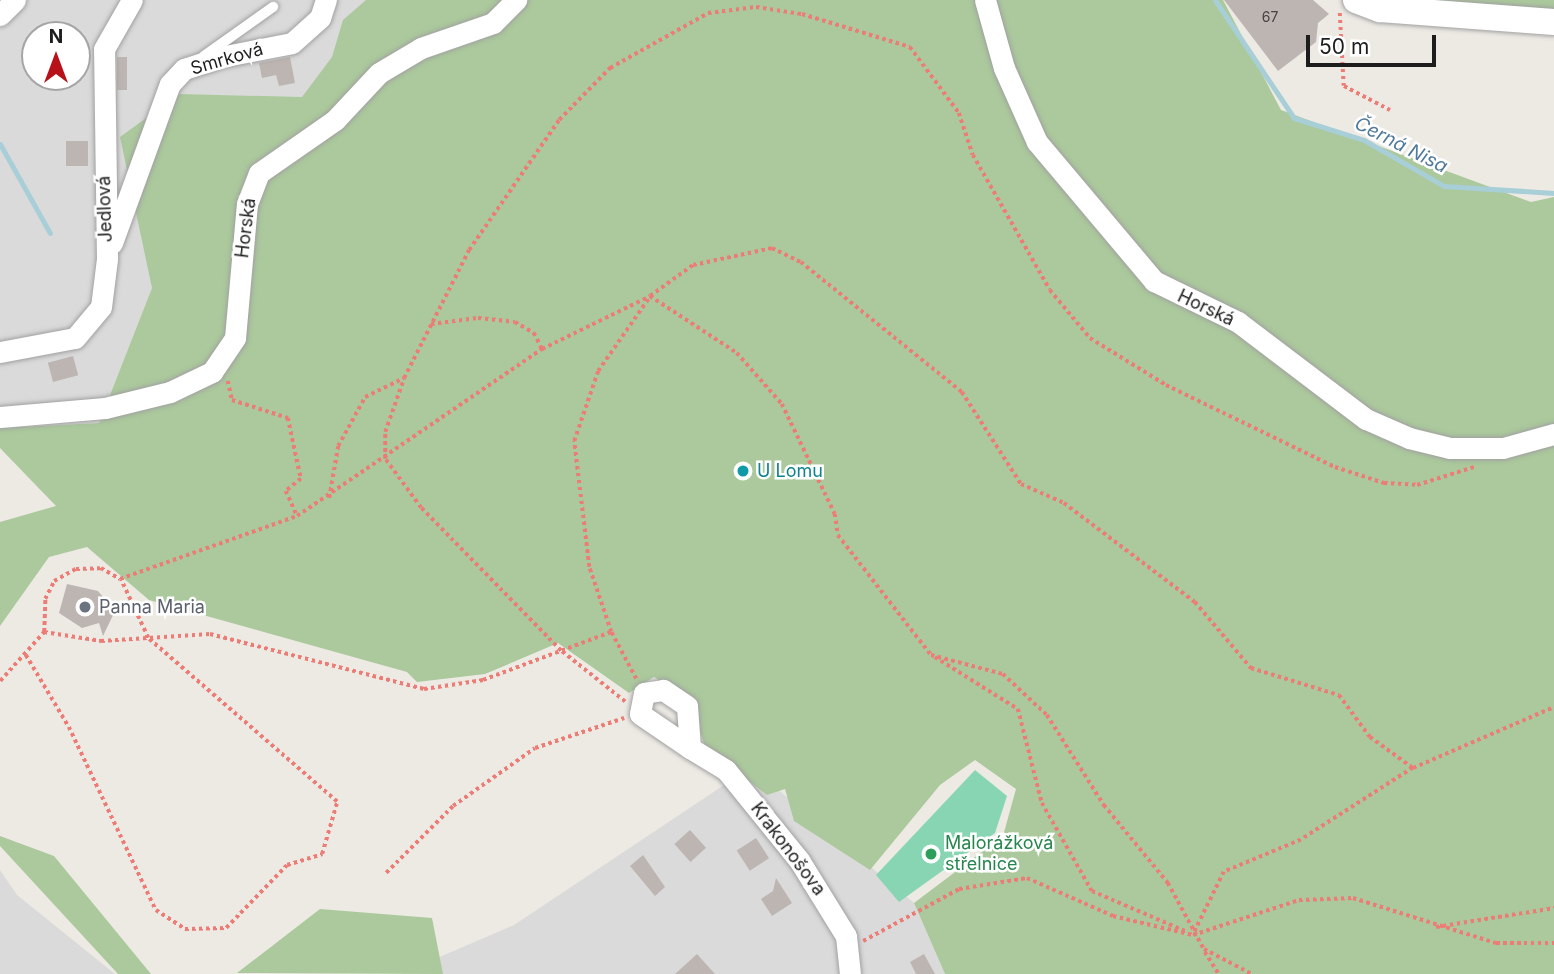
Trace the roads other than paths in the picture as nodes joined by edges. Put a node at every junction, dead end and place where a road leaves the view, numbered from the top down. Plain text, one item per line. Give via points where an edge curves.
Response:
1 (15, 0) edge
2 (132, 0) edge
3 (326, 0) edge
4 (516, 0) edge
5 (985, 0) edge
6 (1356, 0) edge
7 (273, 7) dead end
8 (0, 15) edge
9 (1554, 22) edge
10 (184, 69) junction
11 (107, 259) junction
12 (0, 352) edge
13 (0, 417) edge
14 (1554, 434) edge
15 (690, 748) junction
16 (850, 974) edge

1 - 8 street
2 - 11 street, Jedlová via 104,49
3 - 10 street, Smrková via 320,18 292,43
4 - 13 street, Horská via 493,23 421,48 379,73 335,120 259,173 247,204 235,338 223,362 199,380 140,400
5 - 14 street, Horská via 1004,68 1037,142 1154,281 1238,322 1366,419 1450,448 1503,448
6 - 9 street via 1380,9
7 - 10 lane
10 - 11 street, Smrková via 158,106
11 - 12 street, Jedlová via 101,307 86,331 50,346
15 - 15 street, Krakonošova via 642,704 663,690 687,706
15 - 16 street, Krakonošova via 726,770 799,860 850,949

